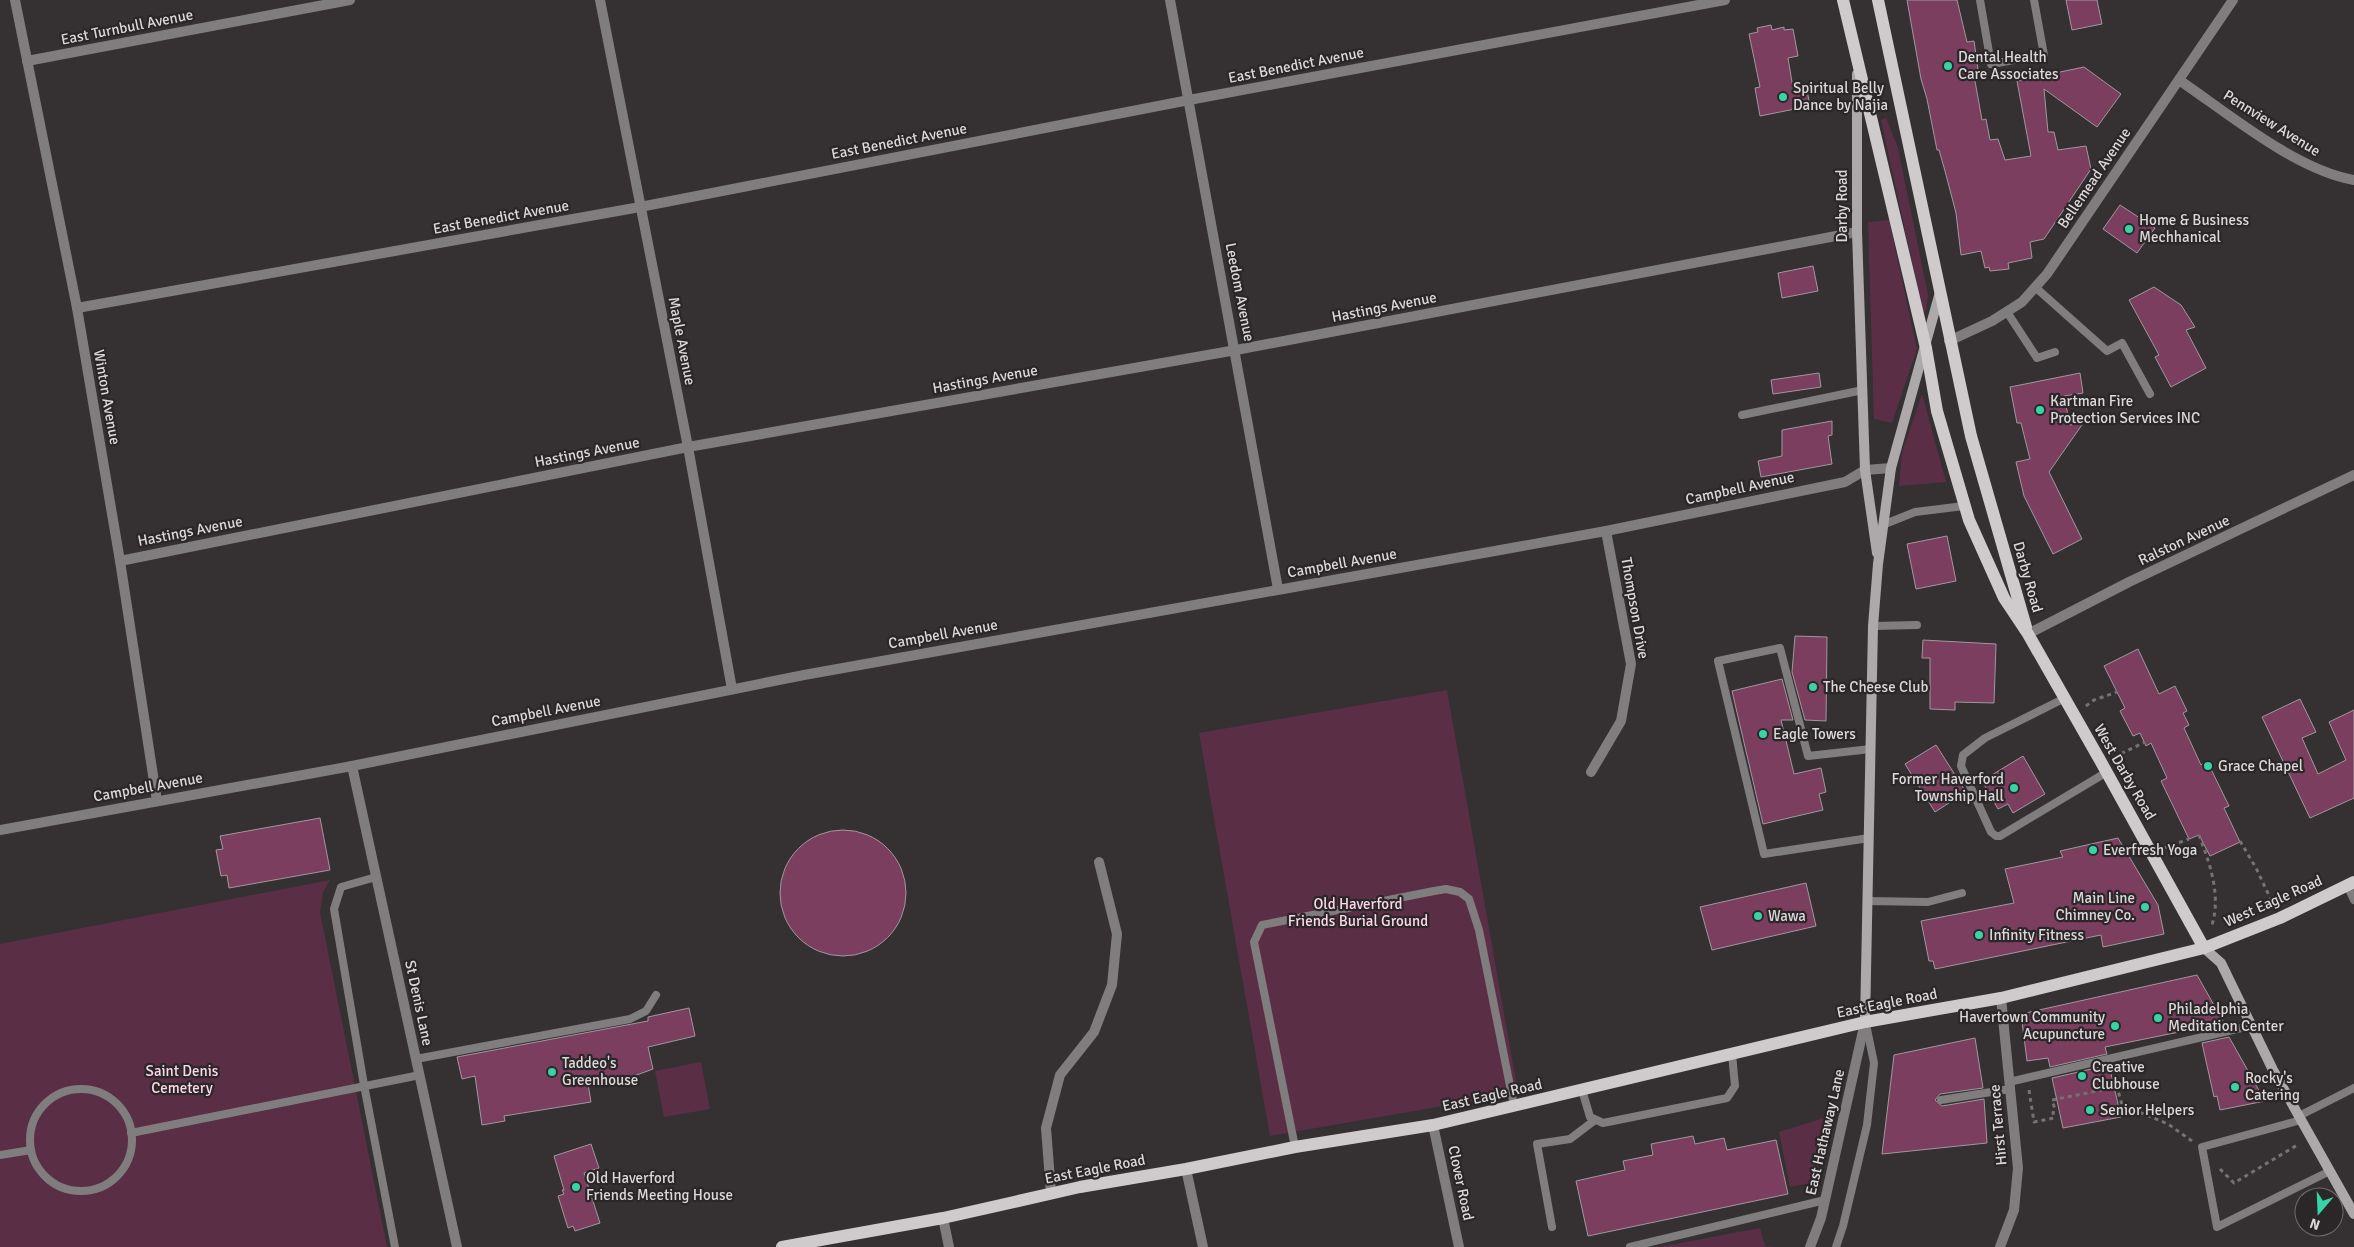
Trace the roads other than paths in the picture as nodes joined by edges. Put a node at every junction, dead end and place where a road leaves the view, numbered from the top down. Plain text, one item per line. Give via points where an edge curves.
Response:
1 (15, 0) edge
2 (350, 0) edge
3 (600, 0) edge
4 (1170, 0) edge
5 (1725, 0) edge
6 (1843, 0) edge
7 (1878, 0) edge
8 (1980, 0) edge
9 (2034, 0) edge
10 (2233, 0) edge
11 (1857, 57) junction
12 (27, 61) junction
13 (2179, 80) junction
14 (1188, 100) junction
15 (2354, 180) edge
16 (640, 207) junction
17 (1857, 232) junction
18 (2035, 287) junction
19 (1940, 290) junction
20 (77, 308) junction
21 (2007, 312) junction
22 (1950, 341) junction
23 (1926, 348) junction
24 (1236, 350) junction
25 (2055, 352) dead end
26 (1862, 390) junction
27 (2150, 394) dead end
28 (1742, 415) dead end
29 (688, 447) junction
30 (1891, 468) junction
31 (1865, 470) junction
32 (2354, 476) edge
33 (1964, 506) junction
34 (1885, 524) junction
35 (1606, 532) junction
36 (120, 561) junction
37 (1878, 564) junction
38 (1278, 589) junction
39 (1917, 625) dead end
40 (1873, 626) junction
41 (2028, 634) junction
42 (732, 689) junction
43 (2063, 699) junction
44 (1871, 750) junction
45 (352, 766) junction
46 (2104, 767) junction
47 (1591, 772) dead end
48 (157, 800) junction
49 (0, 830) edge
50 (1869, 838) junction
51 (1099, 862) dead end
52 (376, 877) junction
53 (2351, 884) edge
54 (1962, 893) dead end
55 (2354, 900) edge
56 (1868, 901) junction
57 (2204, 948) junction
58 (656, 994) dead end
59 (2001, 998) junction
60 (1865, 1022) junction
61 (2250, 1026) junction
62 (1732, 1054) junction
63 (416, 1059) junction
64 (420, 1075) junction
65 (364, 1085) junction
66 (2010, 1085) junction
67 (2354, 1088) edge
68 (1582, 1090) junction
69 (1941, 1100) dead end
70 (1514, 1106) junction
71 (2300, 1118) junction
72 (1595, 1120) junction
73 (1433, 1125) junction
74 (132, 1133) junction
75 (1295, 1147) junction
76 (31, 1150) junction
77 (0, 1155) edge
78 (1186, 1169) junction
79 (2330, 1171) junction
80 (1051, 1193) junction
81 (1825, 1200) junction
82 (2354, 1214) edge
83 (943, 1218) junction
84 (1552, 1227) dead end
85 (395, 1247) edge
86 (457, 1247) edge
87 (782, 1247) edge
88 (949, 1247) edge
89 (1203, 1247) edge
90 (1459, 1247) edge
91 (1630, 1247) edge
92 (1810, 1247) edge
93 (1836, 1247) edge
94 (2000, 1247) edge

1 - 12 street, Winton Avenue
2 - 12 street, East Turnbull Avenue
3 - 16 street, Maple Avenue
4 - 14 street, Leedom Avenue
5 - 14 street, East Benedict Avenue
6 - 11 main road, Darby Road
7 - 19 main road, Darby Road
8 - 9 lane via 1991,64 2044,55
10 - 13 street, Bellemead Avenue
11 - 17 street, Darby Road
11 - 23 main road, Darby Road
12 - 20 street, Winton Avenue
13 - 15 street, Pennview Avenue via 2291,156 2320,171
13 - 18 street, Bellemead Avenue
14 - 16 street, East Benedict Avenue
14 - 24 street, Leedom Avenue
16 - 20 street, East Benedict Avenue
16 - 29 street, Maple Avenue
17 - 24 street, Hastings Avenue
17 - 26 street, Darby Road
18 - 21 street, Bellemead Avenue via 2022,302
18 - 27 lane via 2107,351 2122,343
19 - 22 main road, Darby Road
19 - 23 street, Darby Road
20 - 36 street, Winton Avenue
21 - 22 street, Bellemead Avenue
21 - 25 lane via 2036,358
22 - 41 main road, Darby Road via 1970,436
23 - 30 street, Darby Road via 1906,407
23 - 33 main road, Darby Road via 1937,411
24 - 29 street, Hastings Avenue
24 - 38 street, Leedom Avenue
26 - 28 lane
26 - 31 street, Darby Road
29 - 36 street, Hastings Avenue
29 - 42 street, Maple Avenue
30 - 31 street, Campbell Avenue
30 - 34 street, Darby Road
31 - 35 street, Campbell Avenue via 1845,482
31 - 37 street, Darby Road
32 - 41 street, Ralston Avenue
33 - 34 lane via 1915,512
33 - 41 main road, Darby Road via 2004,598
34 - 37 street, Darby Road
35 - 38 street, Campbell Avenue
35 - 47 street, Thompson Drive via 1631,664 1621,721
36 - 48 street, Winton Avenue
37 - 40 street, Darby Road
38 - 42 street, Campbell Avenue
39 - 40 lane
40 - 44 street, Darby Road
41 - 43 main road, West Darby Road
42 - 45 street, Campbell Avenue
43 - 46 main road, West Darby Road
43 - 46 lane via 1985,738 1963,755 1961,766 1991,832 2000,836
44 - 50 street, Darby Road
44 - 50 lane via 1808,756 1780,648 1718,661 1764,854
45 - 48 street, Campbell Avenue
45 - 52 street, St Denis Lane
46 - 57 main road, West Darby Road
48 - 49 street, Campbell Avenue
50 - 56 street, Darby Road
51 - 80 street via 1117,934 1112,985 1094,1032 1060,1075 1046,1128
52 - 63 street, St Denis Lane
52 - 65 lane via 342,887 334,909
53 - 55 lane
53 - 57 main road, West Eagle Road via 2280,918
54 - 56 lane via 1928,902
56 - 60 street, Darby Road
57 - 59 main road, East Eagle Road
57 - 61 street, West Darby Road via 2222,963
58 - 63 lane via 646,1011 630,1019
59 - 60 main road, East Eagle Road
59 - 66 street, Hirst Terrace
60 - 62 main road, East Eagle Road
60 - 81 street, East Hathaway Lane
60 - 93 lane via 1874,1062 1867,1125 1844,1226
61 - 66 lane via 2028,1078
61 - 71 street, West Darby Road
62 - 68 main road, East Eagle Road
62 - 72 lane via 1735,1086 1728,1098 1603,1124
63 - 64 street, St Denis Lane
64 - 65 lane
64 - 86 street, St Denis Lane
65 - 74 lane
65 - 85 lane
66 - 69 lane
66 - 94 street, Hirst Terrace via 2018,1168 2014,1210
67 - 71 lane
68 - 70 main road, East Eagle Road
68 - 72 lane via 1590,1117
70 - 73 main road, East Eagle Road
70 - 75 lane via 1479,930 1469,899 1460,892 1434,890 1262,925 1257,933 1254,942
71 - 79 street, West Darby Road
71 - 79 lane via 2202,1147 2217,1227
72 - 84 lane via 1570,1139 1537,1144
73 - 75 main road, East Eagle Road
73 - 90 street, Clover Road
74 - 76 lane via 131,1151 124,1167 113,1180 89,1190 63,1188 48,1179 37,1166
74 - 76 lane via 127,1118 111,1100 88,1090 72,1090 44,1104 30,1133
75 - 78 main road, East Eagle Road
76 - 77 lane
78 - 80 main road, East Eagle Road
78 - 89 street
79 - 82 street, West Darby Road
80 - 83 main road, East Eagle Road
81 - 91 lane
81 - 92 street, East Hathaway Lane
83 - 87 main road, East Eagle Road
83 - 88 street

